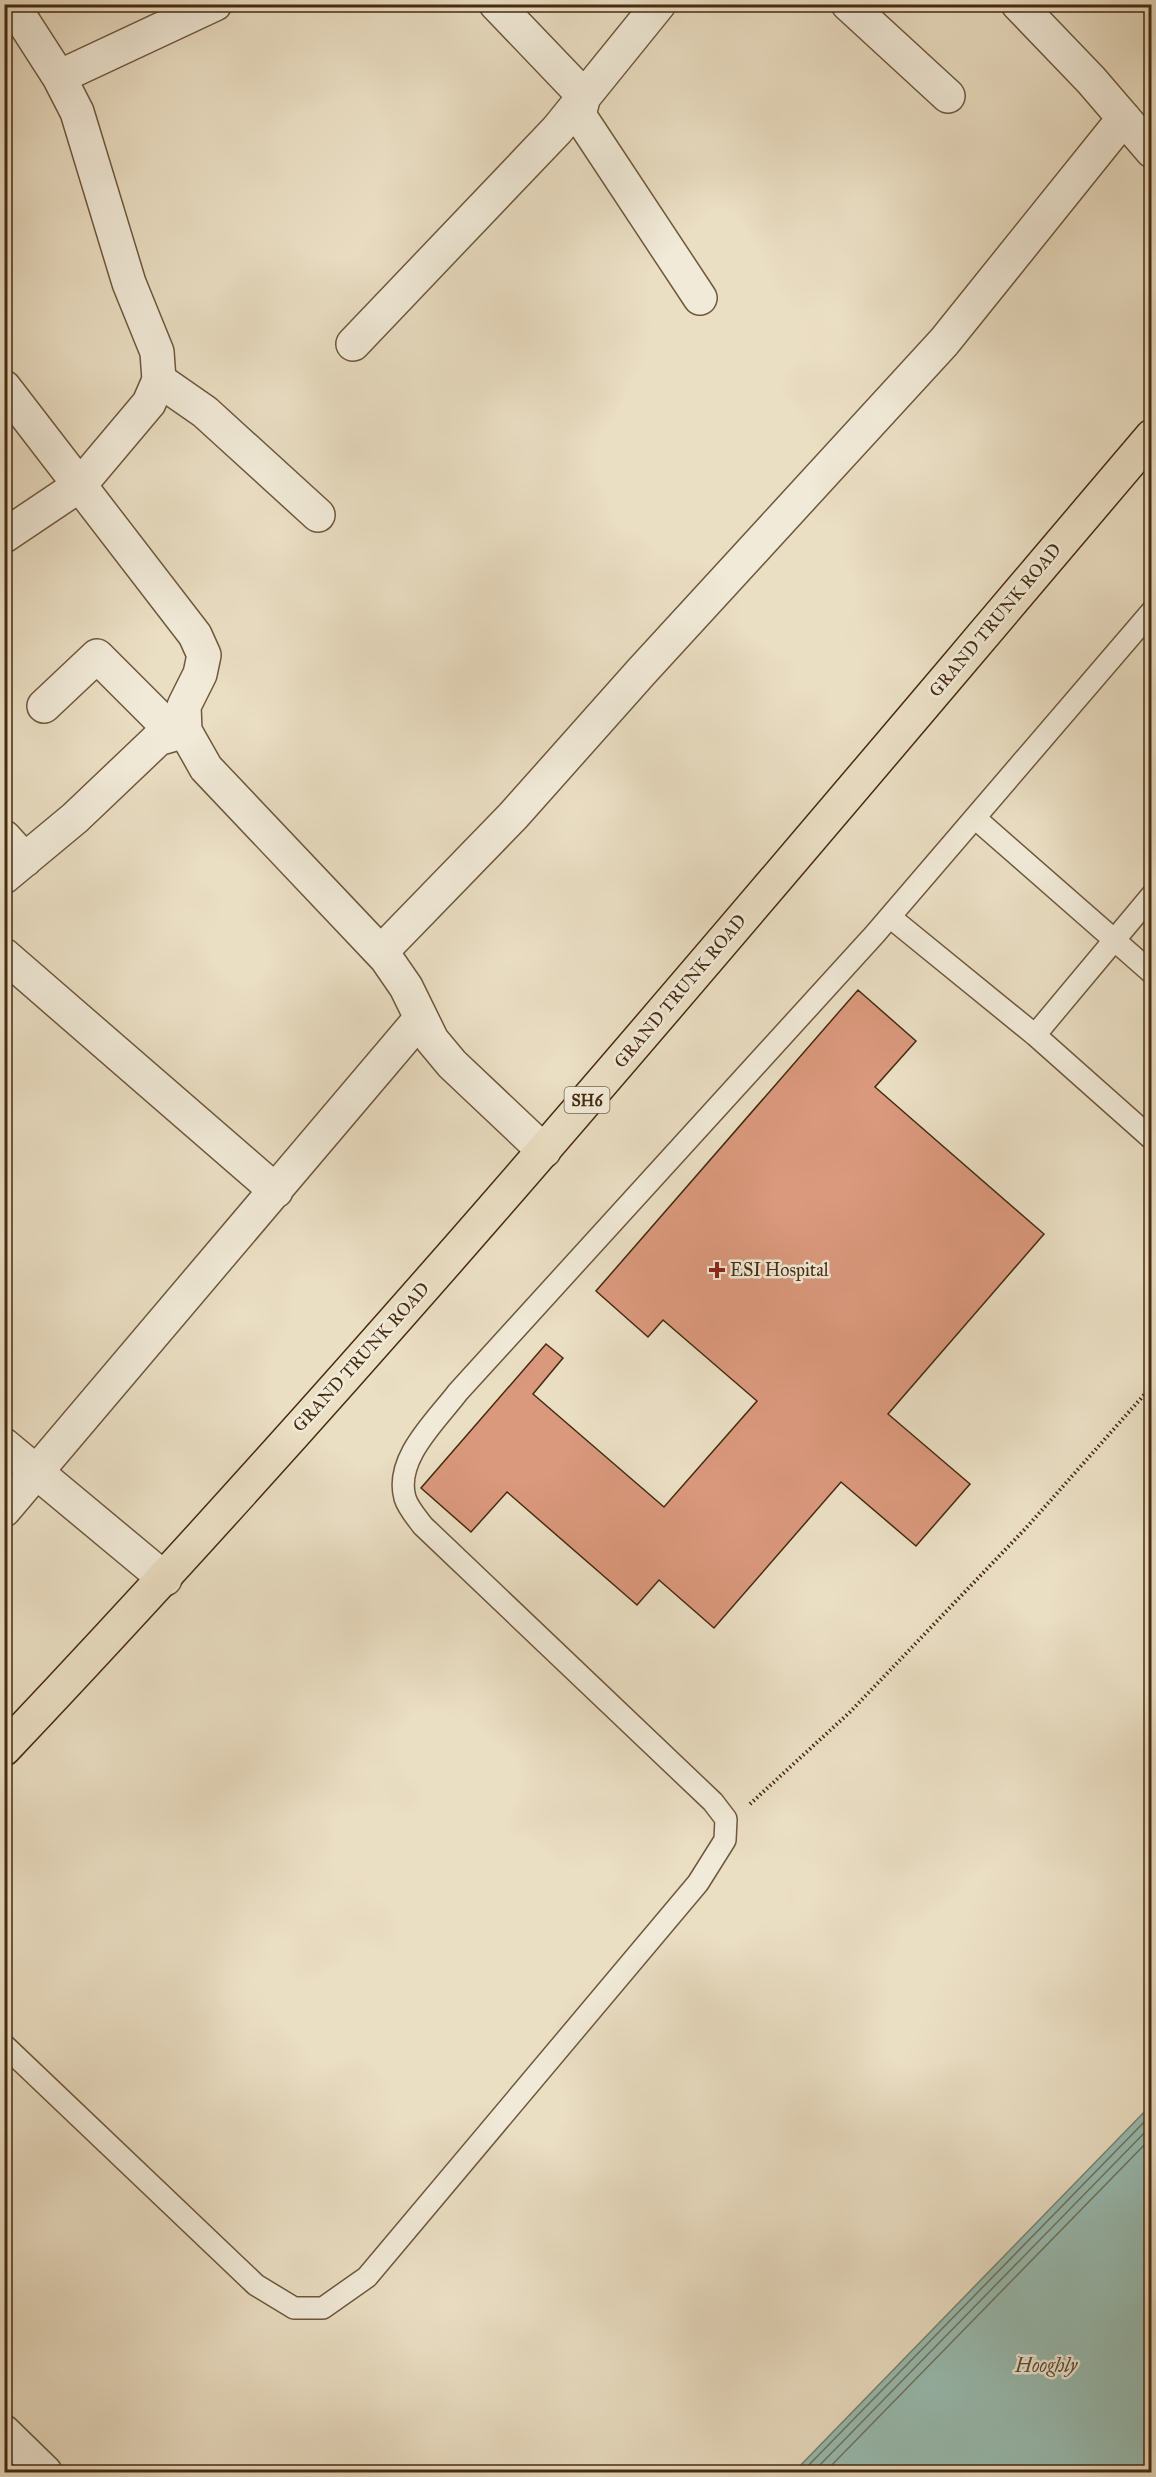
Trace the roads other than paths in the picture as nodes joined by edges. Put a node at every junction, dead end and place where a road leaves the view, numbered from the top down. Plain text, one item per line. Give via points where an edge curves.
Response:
1 (12, 4) edge
2 (215, 4) edge
3 (496, 4) edge
4 (659, 4) edge
5 (848, 4) edge
6 (1020, 5) edge
7 (59, 76) junction
8 (584, 96) junction
9 (948, 96) dead end
10 (1124, 118) junction
11 (1152, 151) edge
12 (700, 298) dead end
13 (353, 344) dead end
14 (159, 380) junction
15 (4, 387) edge
16 (1152, 436) edge
17 (80, 485) junction
18 (318, 515) dead end
19 (4, 536) edge
20 (1149, 620) edge
21 (44, 706) dead end
22 (184, 725) junction
23 (975, 818) junction
24 (11, 858) edge
25 (1152, 895) edge
26 (890, 917) junction
27 (1113, 939) junction
28 (381, 952) junction
29 (4, 955) edge
30 (1152, 973) edge
31 (421, 1018) junction
32 (1035, 1035) junction
33 (1152, 1139) edge
34 (544, 1151) junction
35 (276, 1191) junction
36 (4, 1445) edge
37 (38, 1472) junction
38 (4, 1510) edge
39 (165, 1580) junction
40 (4, 1749) edge
41 (4, 2045) edge
42 (4, 2432) edge
43 (45, 2472) edge

1 - 7 street
2 - 7 street
3 - 8 street
4 - 8 street
5 - 9 street
6 - 10 street
7 - 14 street via 77,112 129,283 157,352
8 - 12 street via 579,116
8 - 13 street via 557,130
10 - 11 street
10 - 28 street via 944,342 513,816
14 - 17 street via 149,403
14 - 18 street via 205,412
15 - 17 street
16 - 34 main road, GRAND TRUNK ROAD / SH6
17 - 19 street
17 - 22 street via 195,634 204,655 200,674 184,706
20 - 23 lane
21 - 22 street via 97,656 164,723
22 - 24 street via 158,739 75,818
22 - 28 street via 206,768
23 - 26 lane
23 - 27 lane
25 - 27 lane
26 - 32 lane
26 - 41 lane via 458,1392 412,1454 402,1479 406,1500 423,1526 713,1802 726,1819 724,1840 691,1893 367,2277 322,2308 294,2308 256,2285
27 - 30 lane
27 - 32 lane
28 - 31 street via 406,987
29 - 35 street
31 - 34 street via 432,1040 453,1064
31 - 35 street
32 - 33 lane
34 - 39 main road, GRAND TRUNK ROAD / SH6
35 - 37 street
36 - 37 street
37 - 38 street
37 - 39 street
39 - 40 main road, GRAND TRUNK ROAD / SH6
42 - 43 street

